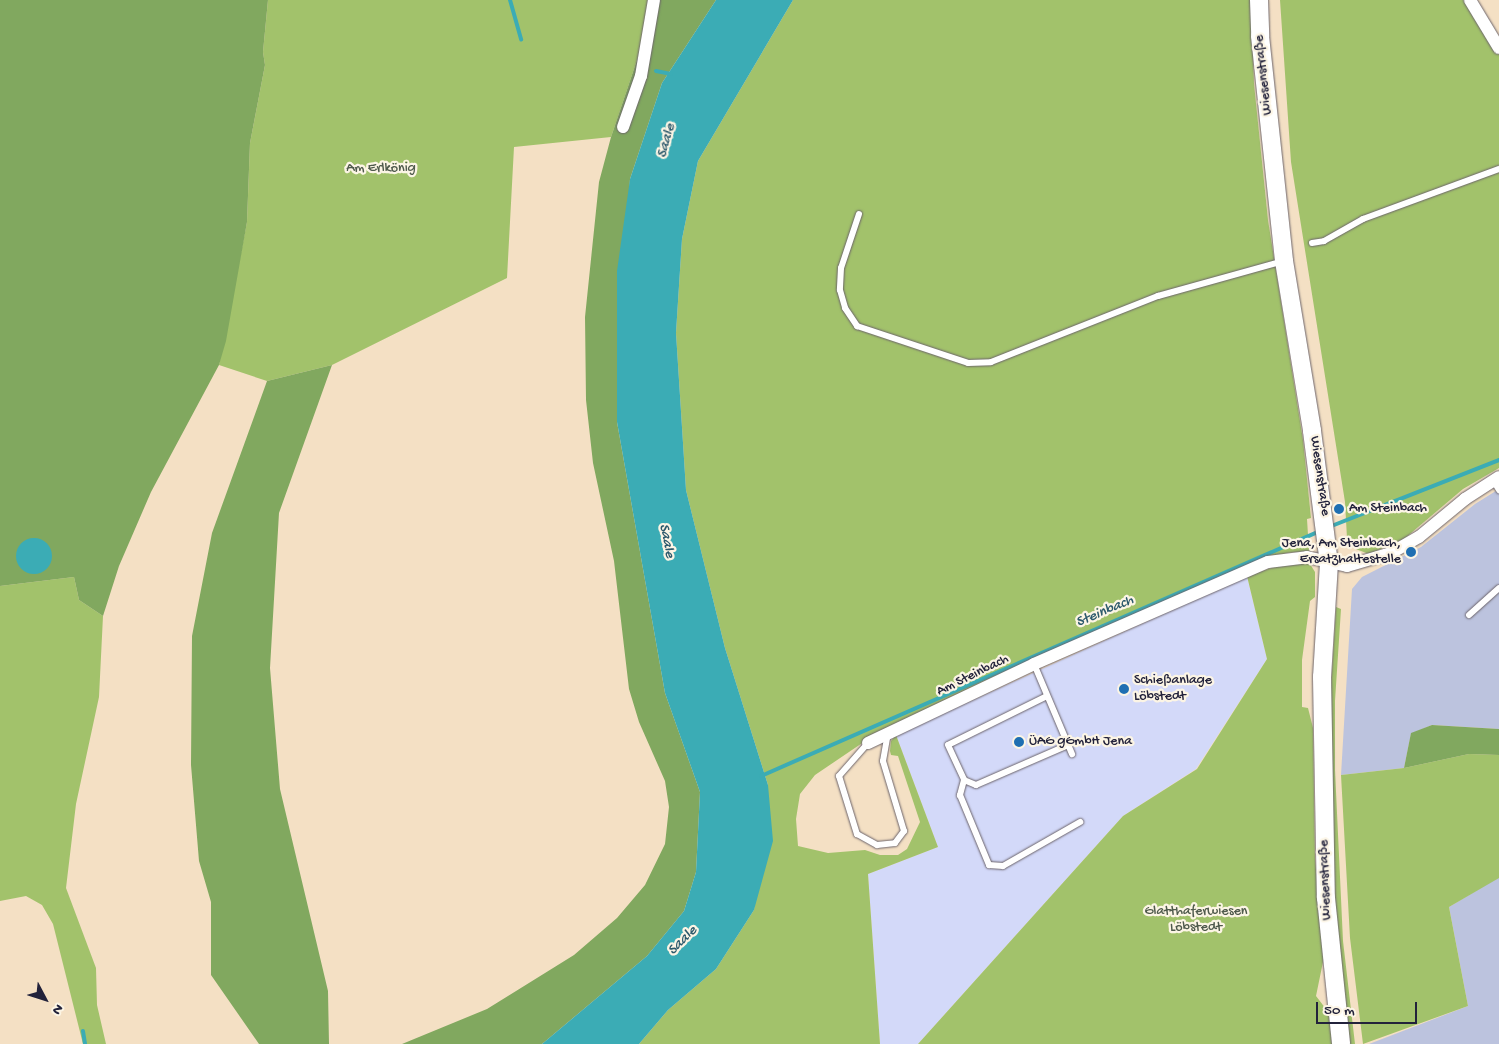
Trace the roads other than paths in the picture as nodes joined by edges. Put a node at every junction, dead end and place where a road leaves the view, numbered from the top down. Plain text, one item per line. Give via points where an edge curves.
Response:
1 (654, 0) edge
2 (1259, 0) edge
3 (1470, 0) edge
4 (1499, 48) edge
5 (624, 127) dead end
6 (1499, 169) edge
7 (859, 214) dead end
8 (1312, 243) dead end
9 (1284, 261) junction
10 (1497, 483) edge
11 (1329, 563) junction
12 (1499, 588) edge
13 (1469, 615) dead end
14 (1034, 664) junction
15 (1047, 696) junction
16 (888, 734) junction
17 (868, 744) joint
18 (1068, 745) junction
19 (1072, 754) dead end
20 (964, 780) junction
21 (1080, 822) dead end
22 (1341, 1044) edge

1 - 5 street via 641,76
2 - 9 street, Wiesenstraße
3 - 4 street
6 - 8 lane via 1363,219 1324,241
7 - 9 lane via 842,268 840,290 845,308 857,326 968,363 992,362 1158,296
9 - 11 street, Wiesenstraße via 1325,515
10 - 11 street, Am Steinbach via 1407,545 1357,564
11 - 14 street, Am Steinbach via 1307,557 1268,562
11 - 22 street, Wiesenstraße via 1322,678 1324,831 1328,918
12 - 13 lane
14 - 15 lane
14 - 16 street, Am Steinbach
15 - 18 lane
15 - 20 lane via 948,744
16 - 17 street, Am Steinbach
16 - 17 lane via 884,761 904,831 895,843 878,845 857,834 839,776
18 - 19 lane
18 - 20 lane via 976,785
20 - 21 lane via 960,794 989,865 1003,866

